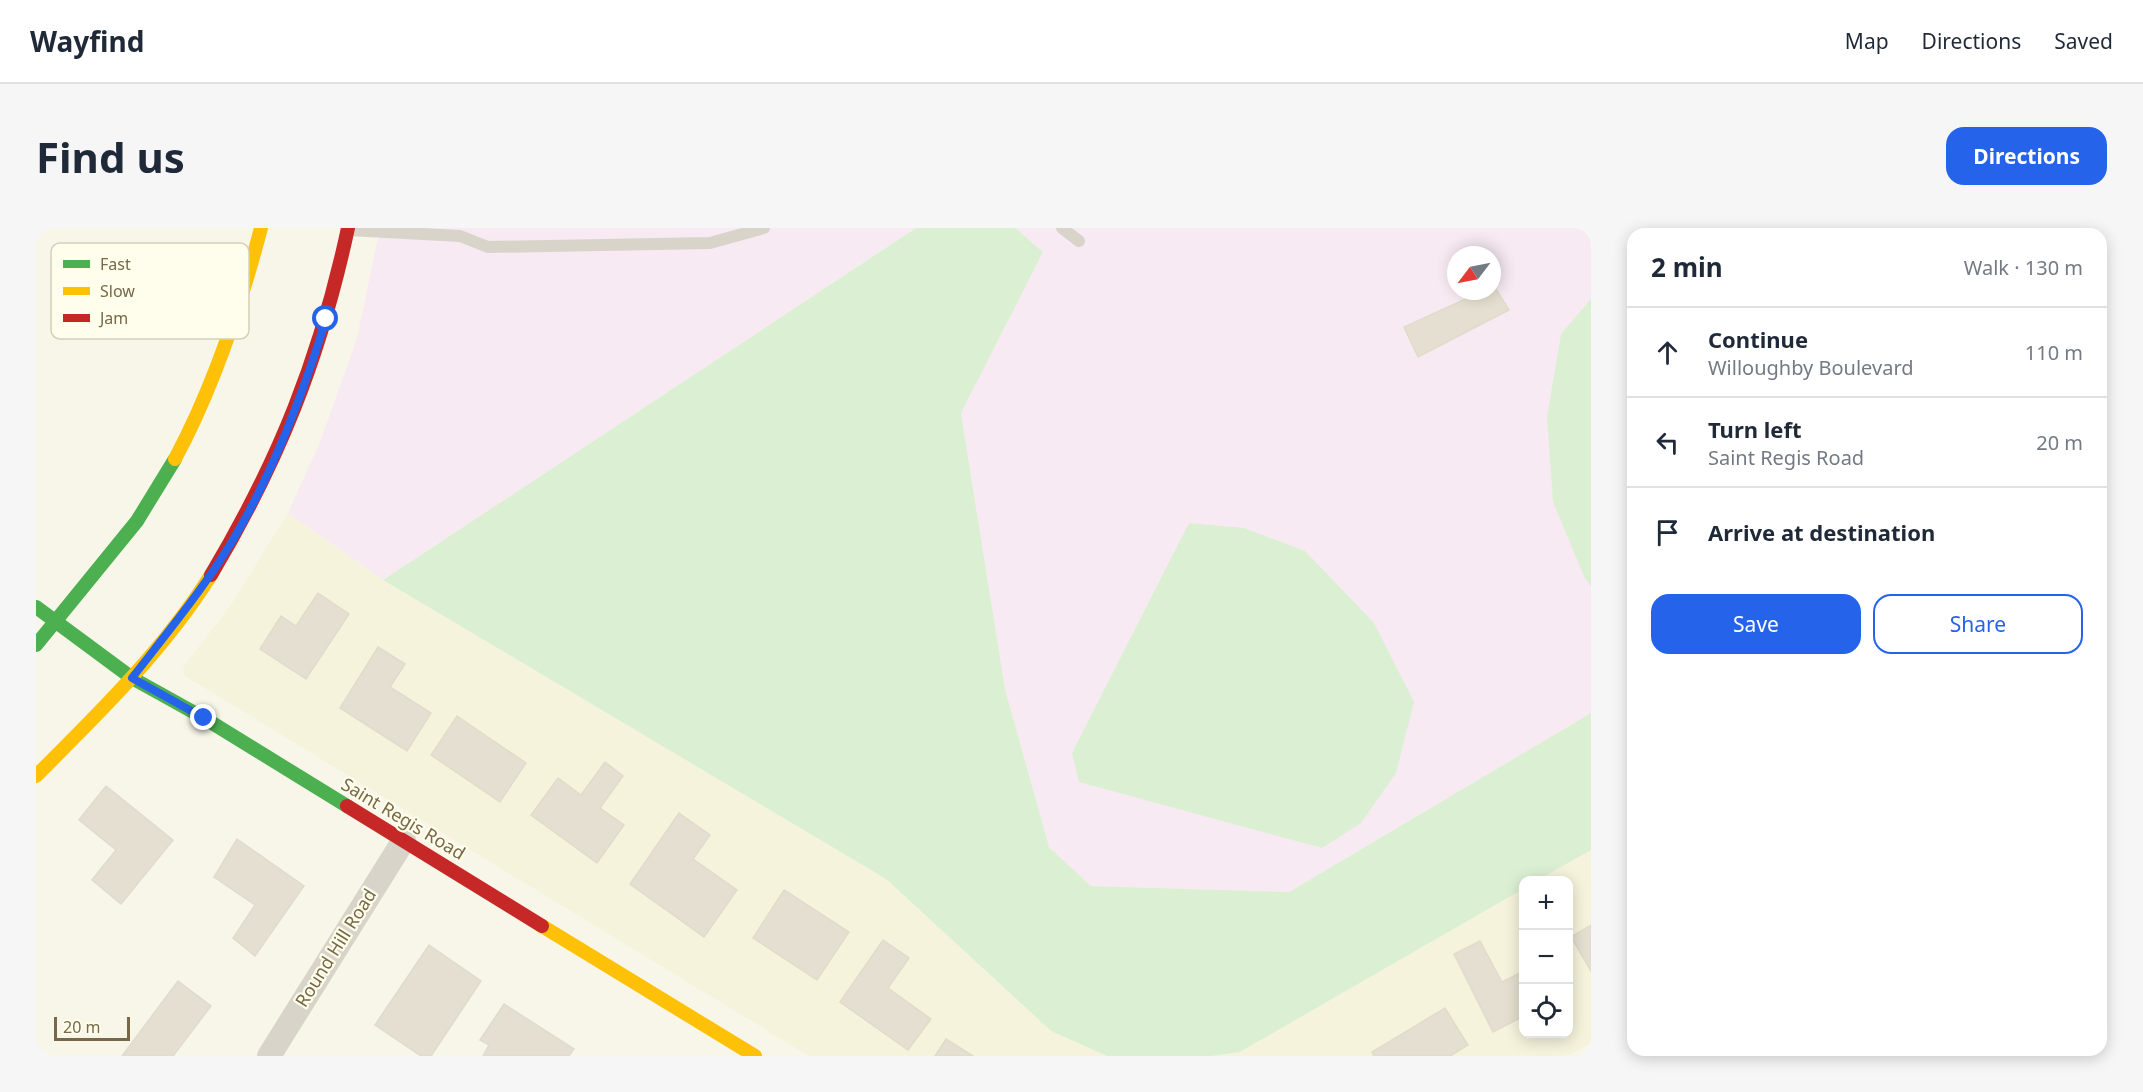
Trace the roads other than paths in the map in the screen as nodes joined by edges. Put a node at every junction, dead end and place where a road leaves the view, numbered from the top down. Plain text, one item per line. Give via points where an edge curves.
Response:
1 (261, 228) edge
2 (765, 228) edge
3 (1062, 228) edge
4 (347, 229) edge
5 (1079, 241) dead end
6 (249, 269) edge
7 (227, 339) edge
8 (36, 607) edge
9 (54, 621) junction
10 (36, 645) edge
11 (132, 678) junction
12 (36, 776) edge
13 (404, 840) junction
14 (269, 1056) edge
15 (755, 1056) edge

1 - 6 street
2 - 4 lane via 710,243 488,247 460,236
3 - 5 lane
4 - 11 street via 304,392 273,464 240,527 190,604
7 - 9 street via 185,440 150,502 93,578
8 - 9 street, Saint Regis Road
9 - 10 street
9 - 11 street, Saint Regis Road
11 - 12 street
11 - 13 street, Saint Regis Road
13 - 14 street, Round Hill Road
13 - 15 street, Saint Regis Road

